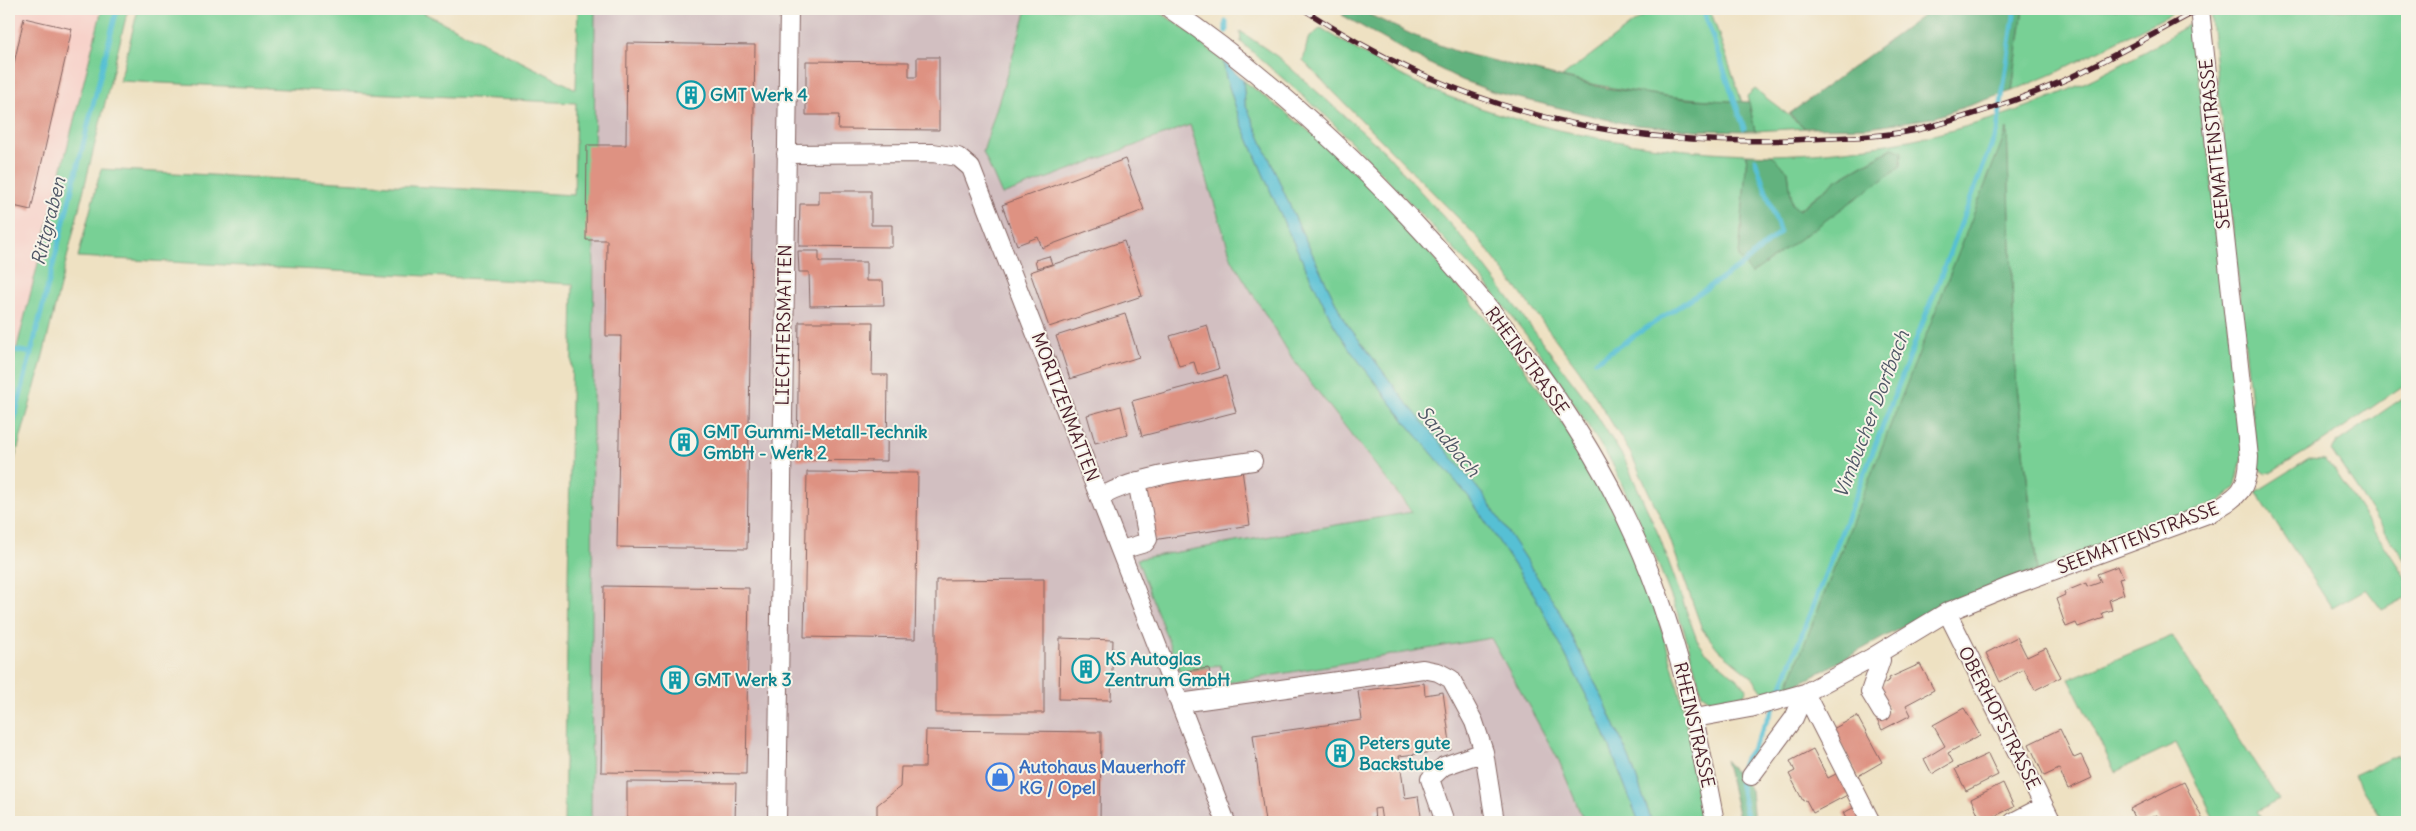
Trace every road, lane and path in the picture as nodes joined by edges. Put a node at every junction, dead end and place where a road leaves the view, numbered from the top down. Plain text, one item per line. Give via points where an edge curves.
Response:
1 (789, 9) edge
2 (1170, 9) edge
3 (2200, 9) edge
4 (786, 154) junction
5 (1253, 461) dead end
6 (1137, 481) junction
7 (1100, 497) junction
8 (1121, 550) junction
9 (1947, 612) junction
10 (1878, 654) junction
11 (1805, 693) junction
12 (1180, 703) junction
13 (1882, 712) dead end
14 (1696, 718) junction
15 (1484, 752) junction
16 (1751, 776) dead end
17 (2044, 806) junction
18 (778, 822) edge
19 (1226, 822) edge
20 (1445, 822) edge
21 (1495, 822) edge
22 (1715, 822) edge
23 (1871, 822) edge
24 (2013, 822) edge
25 (2052, 822) edge

1 - 4 street, LIECHTERSMATTEN
2 - 14 street, RHEINSTRASSE via 1277,90 1366,172 1445,255 1515,338 1557,398 1618,501 1650,572 1683,667
3 - 9 street, SEEMATTENSTRASSE via 2247,437 2249,473 2245,487 2210,513
4 - 7 street, MORITZENMATTEN via 934,153 958,157 972,168
4 - 18 street, LIECHTERSMATTEN
5 - 6 street
6 - 7 street
6 - 8 street via 1148,539 1145,543
7 - 8 street, MORITZENMATTEN
8 - 12 street, MORITZENMATTEN
9 - 10 street, SEEMATTENSTRASSE
9 - 17 street, OBERHOFSTRASSE
10 - 11 street, SEEMATTENSTRASSE
10 - 13 street via 1881,660 1870,692
11 - 14 street, SEEMATTENSTRASSE
11 - 16 street via 1794,718
11 - 23 street
12 - 15 street via 1423,669 1452,679 1474,722
12 - 19 street, MORITZENMATTEN
14 - 22 street, RHEINSTRASSE
15 - 20 street via 1444,766 1430,779
15 - 21 street
17 - 24 street
17 - 25 street, OBERHOFSTRASSE

